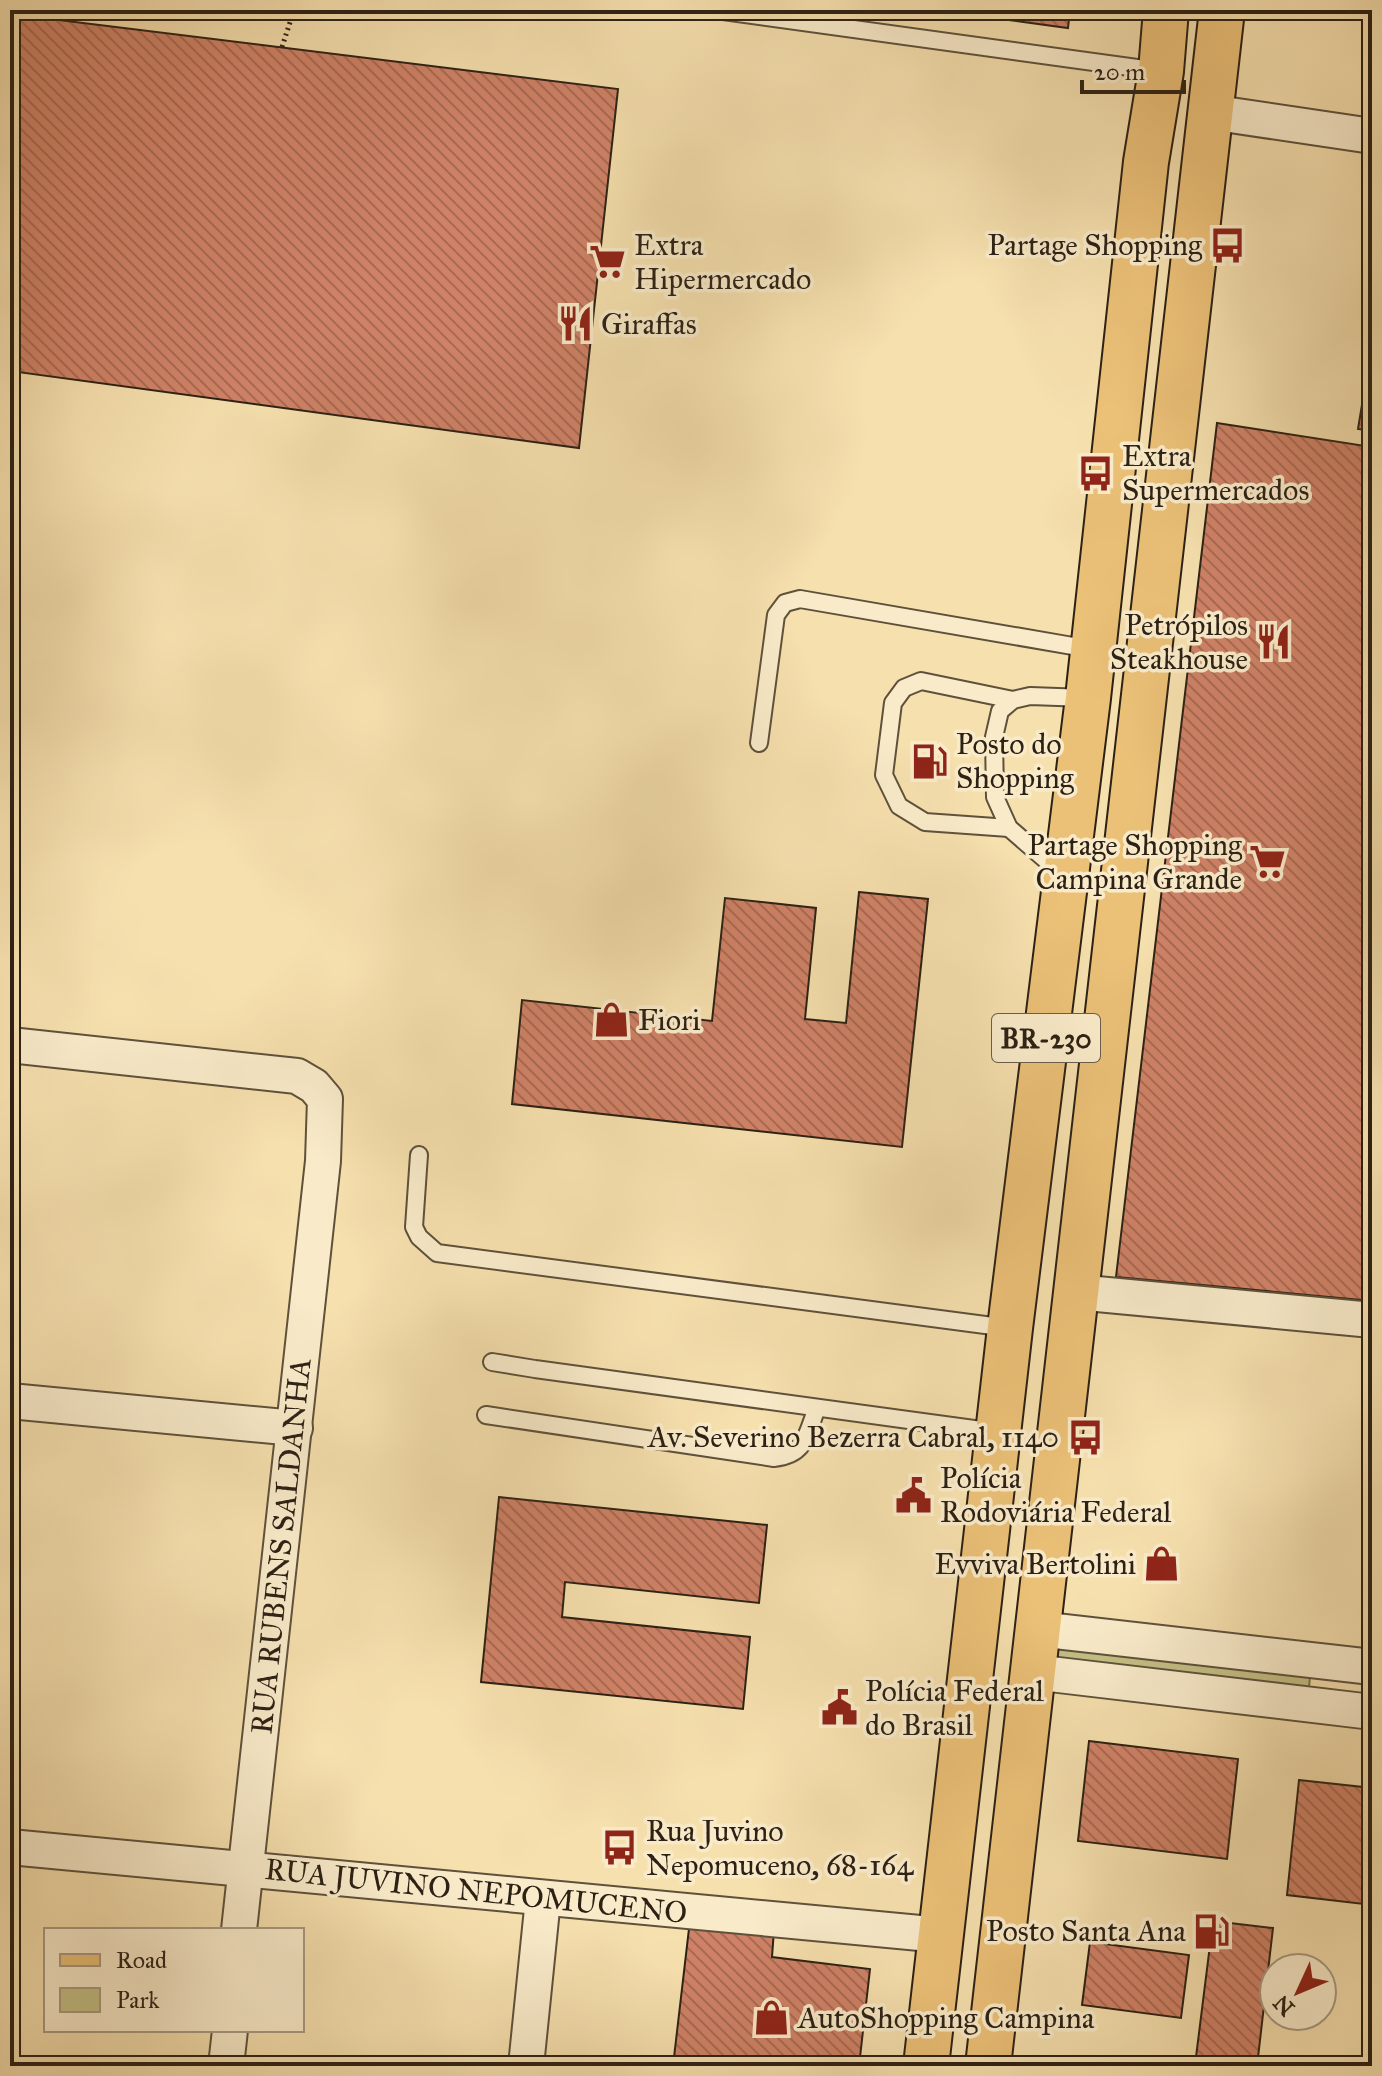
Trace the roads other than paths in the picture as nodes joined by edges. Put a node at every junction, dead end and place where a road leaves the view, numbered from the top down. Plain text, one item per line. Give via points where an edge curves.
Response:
1 (716, 10) edge
2 (1166, 10) edge
3 (1222, 10) edge
4 (1161, 71) junction
5 (1210, 112) junction
6 (1372, 136) edge
7 (1092, 649) junction
8 (1088, 698) junction
9 (1013, 700) junction
10 (759, 743) dead end
11 (1009, 828) junction
12 (1065, 877) junction
13 (10, 1045) edge
14 (419, 1155) dead end
15 (1076, 1292) junction
16 (1372, 1320) edge
17 (1010, 1328) junction
18 (492, 1362) dead end
19 (10, 1401) edge
20 (817, 1408) junction
21 (486, 1415) dead end
22 (295, 1428) junction
23 (997, 1432) junction
24 (1038, 1629) junction
25 (1315, 1660) junction
26 (1372, 1667) edge
27 (1033, 1672) junction
28 (1312, 1705) junction
29 (1372, 1712) edge
30 (10, 1847) edge
31 (245, 1869) junction
32 (543, 1899) junction
33 (239, 1928) edge
34 (941, 1935) junction
35 (230, 2032) edge
36 (226, 2066) edge
37 (526, 2066) edge
38 (926, 2066) edge
39 (988, 2066) edge

1 - 4 lane
2 - 4 main road, BR-230
3 - 5 main road, BR-230
4 - 7 main road, BR-230 via 1146,162
5 - 6 street
5 - 15 main road, BR-230
7 - 8 main road, BR-230
7 - 10 lane via 800,599 785,603 776,615
8 - 9 lane
8 - 12 main road, BR-230
9 - 11 lane via 1000,711 993,765 995,797
9 - 11 lane via 921,681 904,688 893,703 884,775 899,806 925,822
11 - 12 lane
12 - 17 main road, BR-230
13 - 22 street, RUA RUBENS SALDANHA via 297,1076 325,1099
14 - 17 lane via 414,1227 437,1253
15 - 16 street
15 - 24 main road, BR-230
17 - 23 main road, BR-230
18 - 20 lane
19 - 22 street
20 - 21 lane via 801,1447 790,1457 774,1458
20 - 23 lane
22 - 31 street, RUA RUBENS SALDANHA
23 - 34 main road, BR-230
24 - 25 street
24 - 27 main road, BR-230
25 - 26 street
25 - 28 street
27 - 28 street
27 - 39 main road, BR-230
28 - 29 street
30 - 31 street, RUA JUVINO NEPOMUCENO
31 - 32 street, RUA JUVINO NEPOMUCENO
31 - 33 street, RUA RUBENS SALDANHA
32 - 34 street, RUA JUVINO NEPOMUCENO
32 - 37 street
34 - 38 main road, BR-230
35 - 36 street

